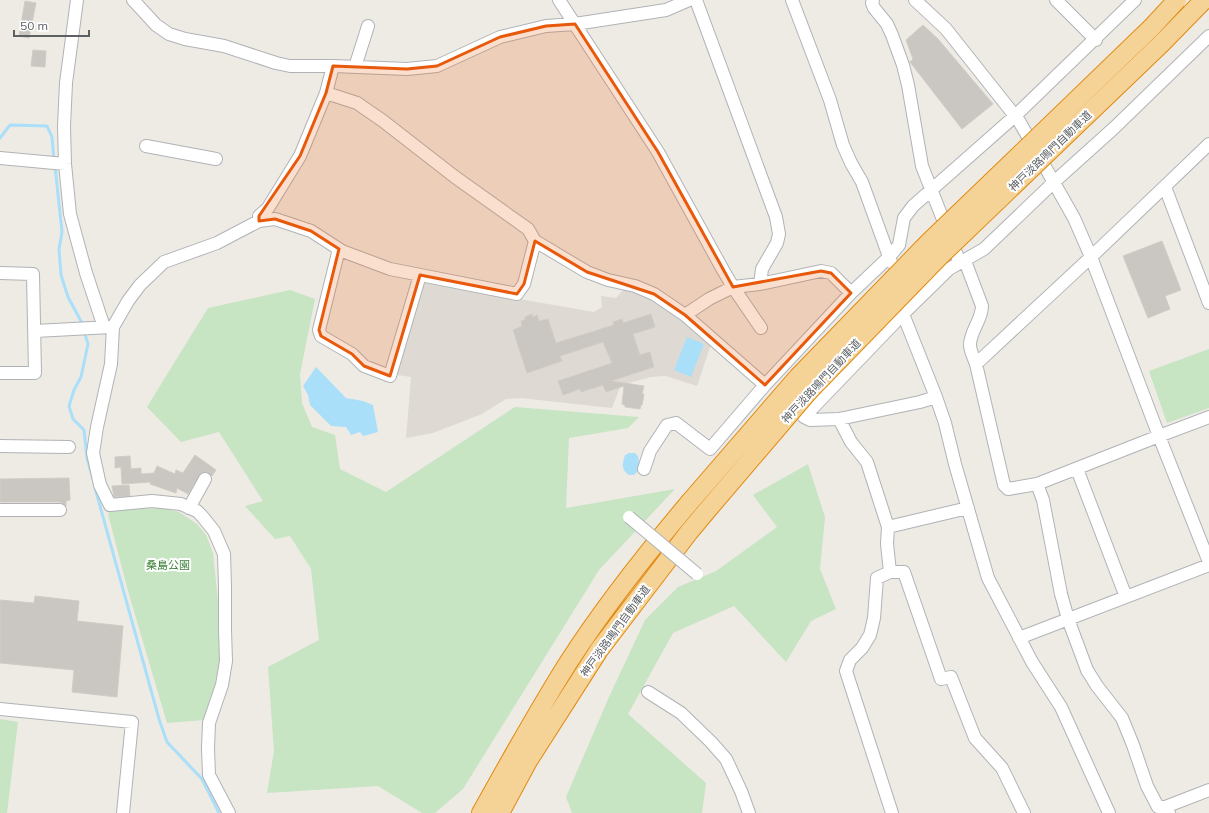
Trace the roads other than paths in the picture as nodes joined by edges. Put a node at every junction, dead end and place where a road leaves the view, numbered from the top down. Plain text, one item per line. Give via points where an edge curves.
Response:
1 (77, 0) edge
2 (133, 0) edge
3 (559, 0) edge
4 (689, 0) edge
5 (696, 0) edge
6 (792, 0) edge
7 (873, 0) edge
8 (1056, 0) edge
9 (1177, 0) edge
10 (1195, 0) edge
11 (1204, 0) edge
12 (919, 1) edge
13 (1130, 2) edge
14 (1209, 11) edge
15 (575, 24) junction
16 (368, 26) dead end
17 (1209, 36) edge
18 (1096, 40) junction
19 (333, 66) junction
20 (355, 67) junction
21 (326, 92) junction
22 (1015, 116) junction
23 (1209, 144) edge
24 (146, 146) dead end
25 (0, 158) edge
26 (216, 158) dead end
27 (64, 164) junction
28 (1054, 182) junction
29 (1165, 187) junction
30 (932, 190) junction
31 (259, 221) junction
32 (535, 240) junction
33 (339, 249) junction
34 (889, 256) junction
35 (1091, 257) junction
36 (962, 262) junction
37 (0, 273) edge
38 (420, 275) junction
39 (760, 284) junction
40 (733, 287) junction
41 (851, 293) junction
42 (1209, 303) edge
43 (906, 310) junction
44 (685, 315) junction
45 (108, 327) junction
46 (761, 328) dead end
47 (35, 331) junction
48 (976, 364) junction
49 (0, 373) edge
50 (765, 386) junction
51 (936, 397) junction
52 (1209, 417) edge
53 (839, 419) junction
54 (1159, 436) junction
55 (0, 446) edge
56 (69, 447) dead end
57 (644, 469) dead end
58 (1077, 469) junction
59 (206, 479) dead end
60 (1037, 484) junction
61 (189, 508) junction
62 (968, 508) junction
63 (0, 510) edge
64 (60, 510) dead end
65 (629, 517) dead end
66 (888, 527) junction
67 (1209, 564) edge
68 (890, 572) junction
69 (697, 574) dead end
70 (1126, 597) junction
71 (1068, 619) junction
72 (1019, 638) junction
73 (648, 692) dead end
74 (0, 709) edge
75 (1209, 790) edge
76 (1167, 810) edge
77 (123, 813) edge
78 (229, 813) edge
79 (481, 813) edge
80 (500, 813) edge
81 (749, 813) edge
82 (892, 813) edge
83 (1024, 813) edge
84 (1109, 813) edge

1 - 27 street via 66,83
2 - 19 street via 156,25 169,34 224,46 290,66
3 - 15 street
4 - 15 street via 666,10
5 - 39 street via 776,217 779,234 777,243 762,268
6 - 34 street via 830,100 843,145 862,182
7 - 30 street via 874,8 887,24 903,65 922,166
8 - 18 street
9 - 79 highway, 神戸淡路鳴門自動車道, bridge via 928,243 798,377 689,503 618,590 569,663
10 - 14 street
11 - 80 highway, 神戸淡路鳴門自動車道, bridge via 940,256 820,380 689,532 598,650 528,761
12 - 22 street via 946,29
13 - 18 street
15 - 20 street via 546,26 500,38 437,66 407,69
15 - 40 street via 658,152
16 - 20 street
17 - 28 street
18 - 22 street
19 - 20 street
19 - 21 street
21 - 31 street via 300,156 268,208 259,216
21 - 32 street via 364,107 528,229
22 - 28 street
22 - 30 street
23 - 29 street
24 - 26 street
25 - 27 street
27 - 45 street via 70,214 86,273
28 - 35 street via 1074,218
28 - 36 street via 984,249
29 - 35 street
29 - 42 street
30 - 34 street via 913,206 904,218 899,245
30 - 36 street
31 - 33 street via 275,219 311,231
31 - 45 street via 217,243 164,262 140,285
32 - 38 street via 524,284 517,294
32 - 44 street via 587,272 654,294
33 - 38 street via 390,269
33 - 38 street via 319,330 321,336 352,354 364,366 390,376
34 - 41 street
34 - 43 street
35 - 48 street
35 - 54 street
36 - 43 street via 949,269
36 - 48 street via 982,306 982,313 970,346
37 - 47 street via 33,274
39 - 40 street
39 - 41 street via 821,271 831,273
40 - 44 street
40 - 46 street
41 - 50 street
43 - 51 street
43 - 53 street via 804,416 810,420
44 - 50 street
45 - 47 street
45 - 61 street via 111,364 93,453 100,485 110,505 152,502 181,504
47 - 49 street via 35,373
48 - 60 street via 1004,485 1008,489
50 - 57 street via 710,449 676,423 667,425 650,451
51 - 53 street
51 - 62 street
52 - 54 street
53 - 66 street via 851,442 867,462
54 - 58 street
54 - 67 street
55 - 56 street
58 - 60 street
58 - 70 street
59 - 61 street
60 - 71 street via 1043,500
61 - 78 street via 202,516 214,531 224,554 226,661 222,685 209,723 208,748 209,775
62 - 66 street
62 - 72 street via 988,578
63 - 64 street
65 - 69 street, bridge
66 - 68 street
67 - 70 street
68 - 82 street via 876,578 874,618 870,635 850,660 846,671
68 - 83 street via 904,572 941,679 951,677 975,738 1002,768
70 - 71 street
71 - 72 street
71 - 76 street via 1087,670 1122,718 1147,786 1158,807
72 - 84 street via 1061,707
73 - 81 street via 681,713 726,759 742,791
74 - 77 street via 132,722
75 - 76 street

